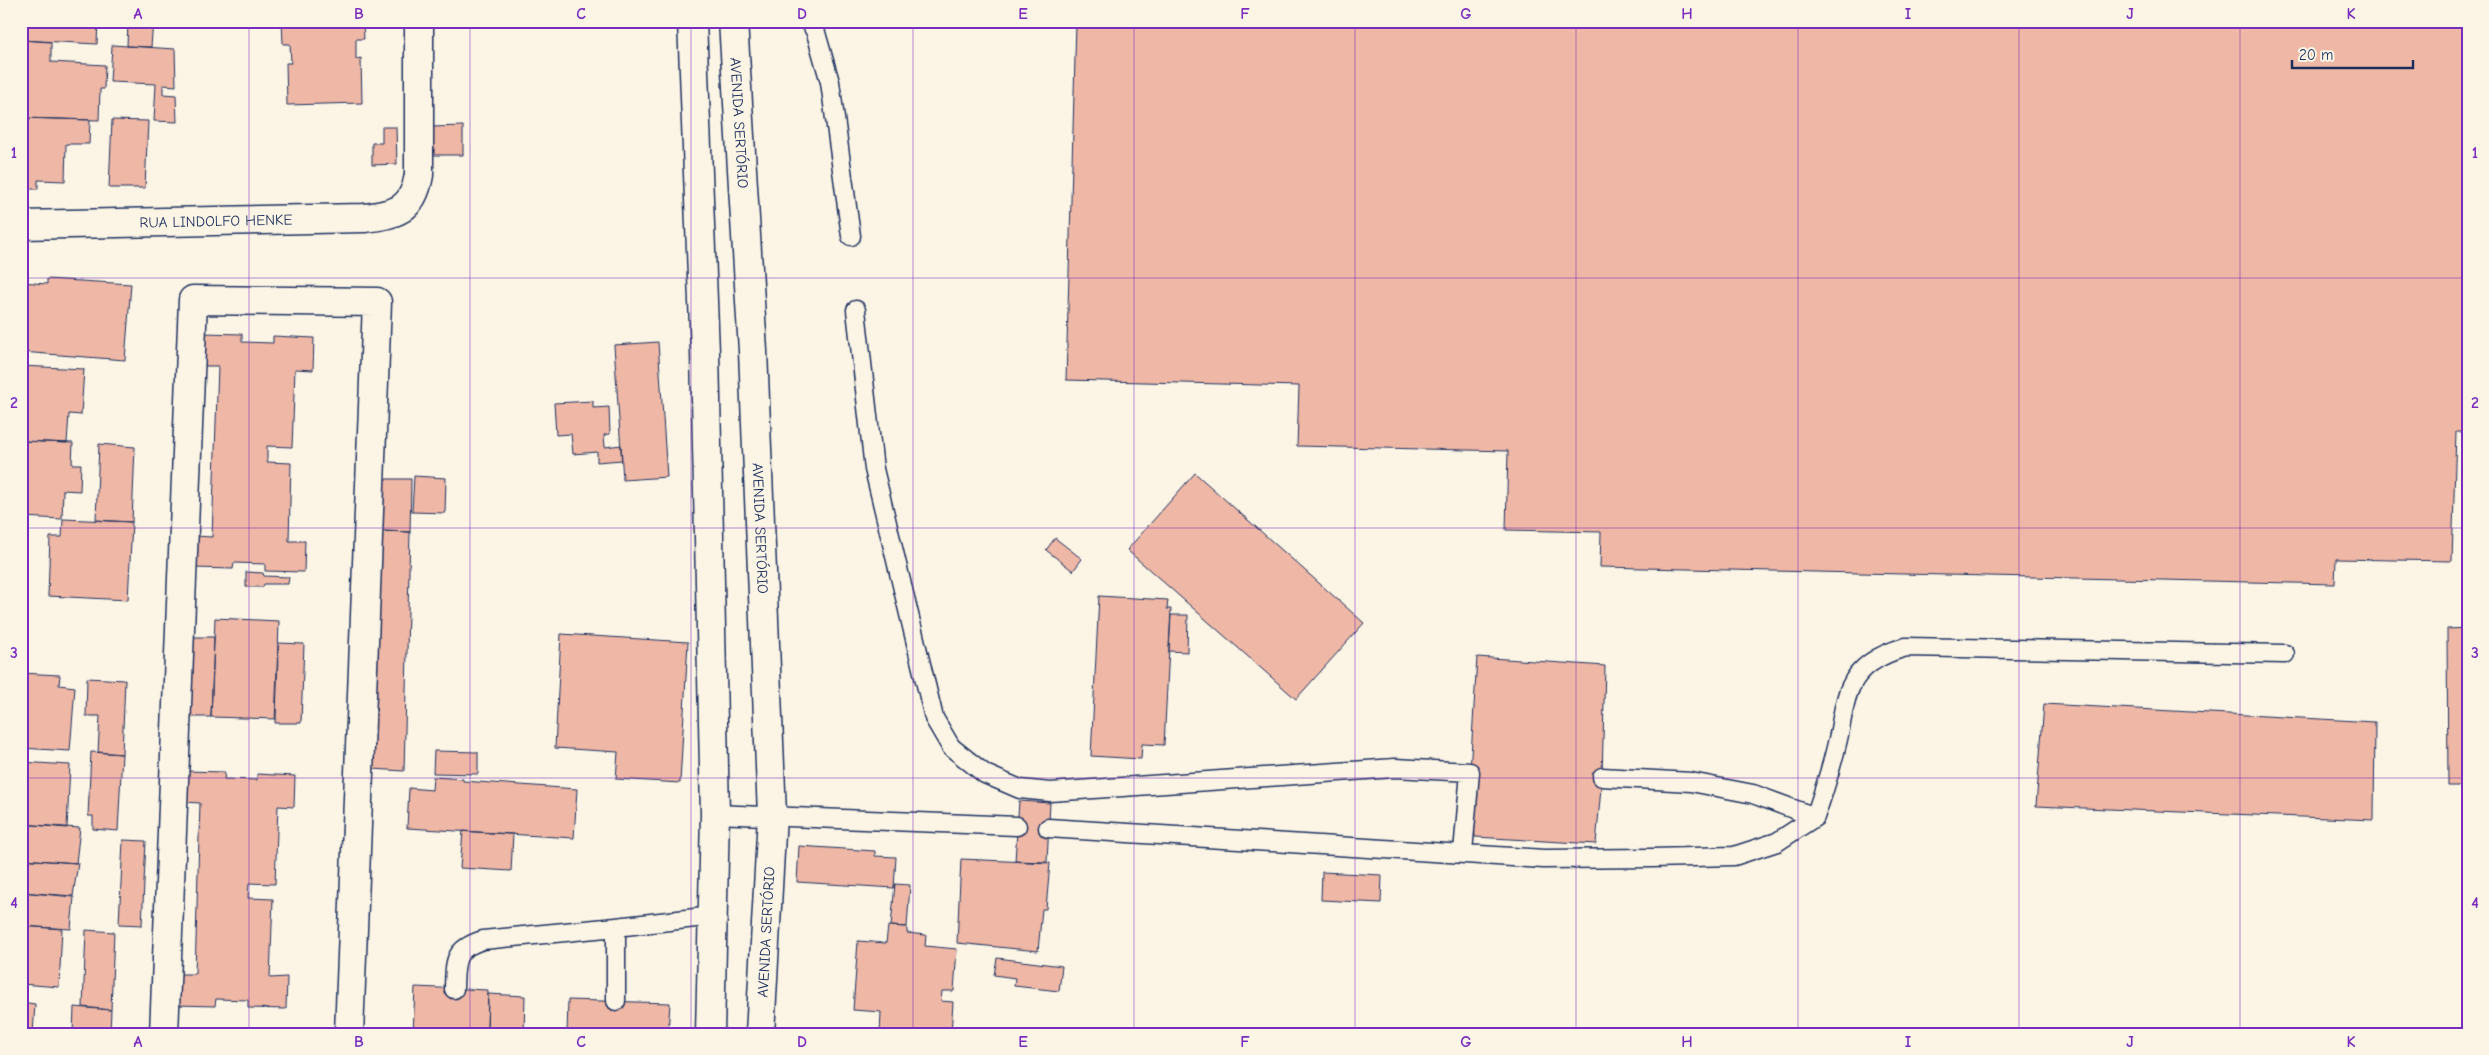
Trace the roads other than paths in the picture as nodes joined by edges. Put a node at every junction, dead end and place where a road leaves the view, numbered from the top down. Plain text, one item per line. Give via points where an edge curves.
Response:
1 (418, 21) edge
2 (692, 21) edge
3 (732, 21) edge
4 (810, 21) edge
5 (21, 225) edge
6 (851, 236) dead end
7 (856, 310) dead end
8 (2285, 654) dead end
9 (1602, 777) dead end
10 (715, 814) junction
11 (772, 815) junction
12 (1815, 817) junction
13 (1017, 826) dead end
14 (1048, 828) dead end
15 (1463, 852) junction
16 (713, 916) junction
17 (616, 927) junction
18 (454, 988) dead end
19 (616, 1001) dead end
20 (164, 1034) edge
21 (349, 1034) edge
22 (710, 1034) edge
23 (760, 1034) edge

1 - 5 street, RUA LINDOLFO HENKE via 419,175 416,191 408,205 389,215
2 - 10 street
3 - 11 street, AVENIDA SERTÓRIO via 753,361
4 - 6 lane via 830,82
7 - 15 lane via 874,469 934,718 951,748 985,774 1020,789 1050,792 1395,768 1470,772
8 - 12 lane via 1906,647 1890,651 1860,672 1850,686 1832,764
9 - 12 lane via 1700,784 1752,794
10 - 11 lane
10 - 16 street
11 - 13 lane
11 - 23 street, AVENIDA SERTÓRIO
12 - 15 lane via 1777,842 1734,856 1544,859
14 - 15 lane
16 - 17 lane
16 - 22 street
17 - 18 lane via 470,944 458,954
17 - 19 lane
20 - 21 street via 194,300 377,302

